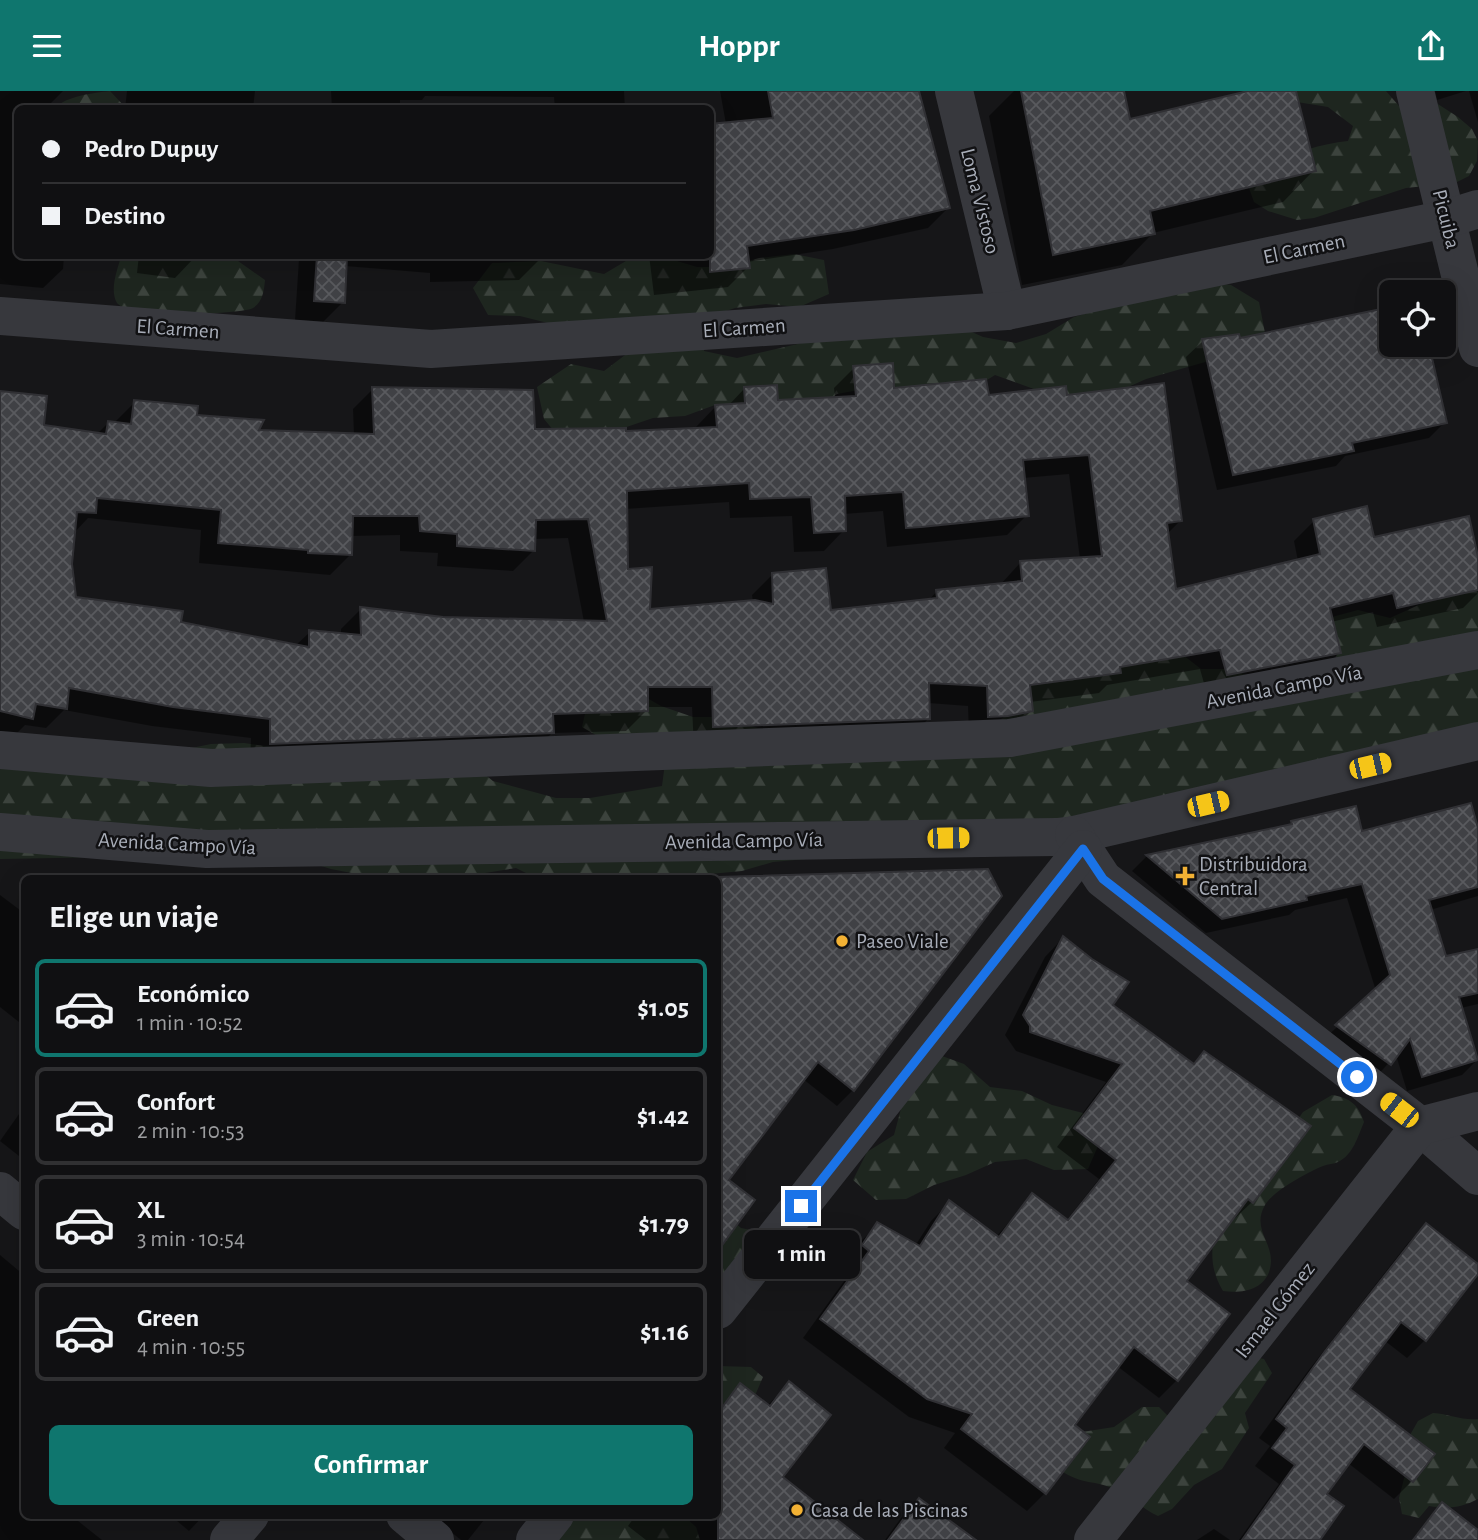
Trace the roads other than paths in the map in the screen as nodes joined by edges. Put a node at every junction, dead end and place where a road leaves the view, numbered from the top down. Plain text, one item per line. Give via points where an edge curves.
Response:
1 (954, 91) edge
2 (1415, 91) edge
3 (1462, 214) edge
4 (1007, 311) junction
5 (0, 316) edge
6 (1478, 348) edge
7 (1478, 650) edge
8 (1478, 741) edge
9 (0, 750) edge
10 (0, 832) edge
11 (1078, 842) junction
12 (1478, 1111) edge
13 (1420, 1126) junction
14 (1478, 1176) edge
15 (0, 1191) edge
16 (21, 1208) edge
17 (721, 1307) edge
18 (247, 1519) edge
19 (410, 1519) edge
20 (552, 1519) edge
21 (229, 1540) edge
22 (435, 1540) edge
23 (536, 1540) edge
24 (1093, 1540) edge

1 - 4 street, Loma Vistoso
2 - 3 street, Picuiba
3 - 4 street, El Carmen
3 - 6 street, Picuiba
4 - 5 street, El Carmen via 431,349
7 - 9 street, Avenida Campo Vía via 1010,738 211,768
8 - 11 street, Avenida Campo Vía
10 - 11 street, Avenida Campo Vía via 207,849
11 - 13 street via 1103,879
11 - 17 street
12 - 13 street
13 - 14 street
13 - 24 street, Ismael Gómez
15 - 16 street
18 - 21 street
19 - 22 street
20 - 23 street

